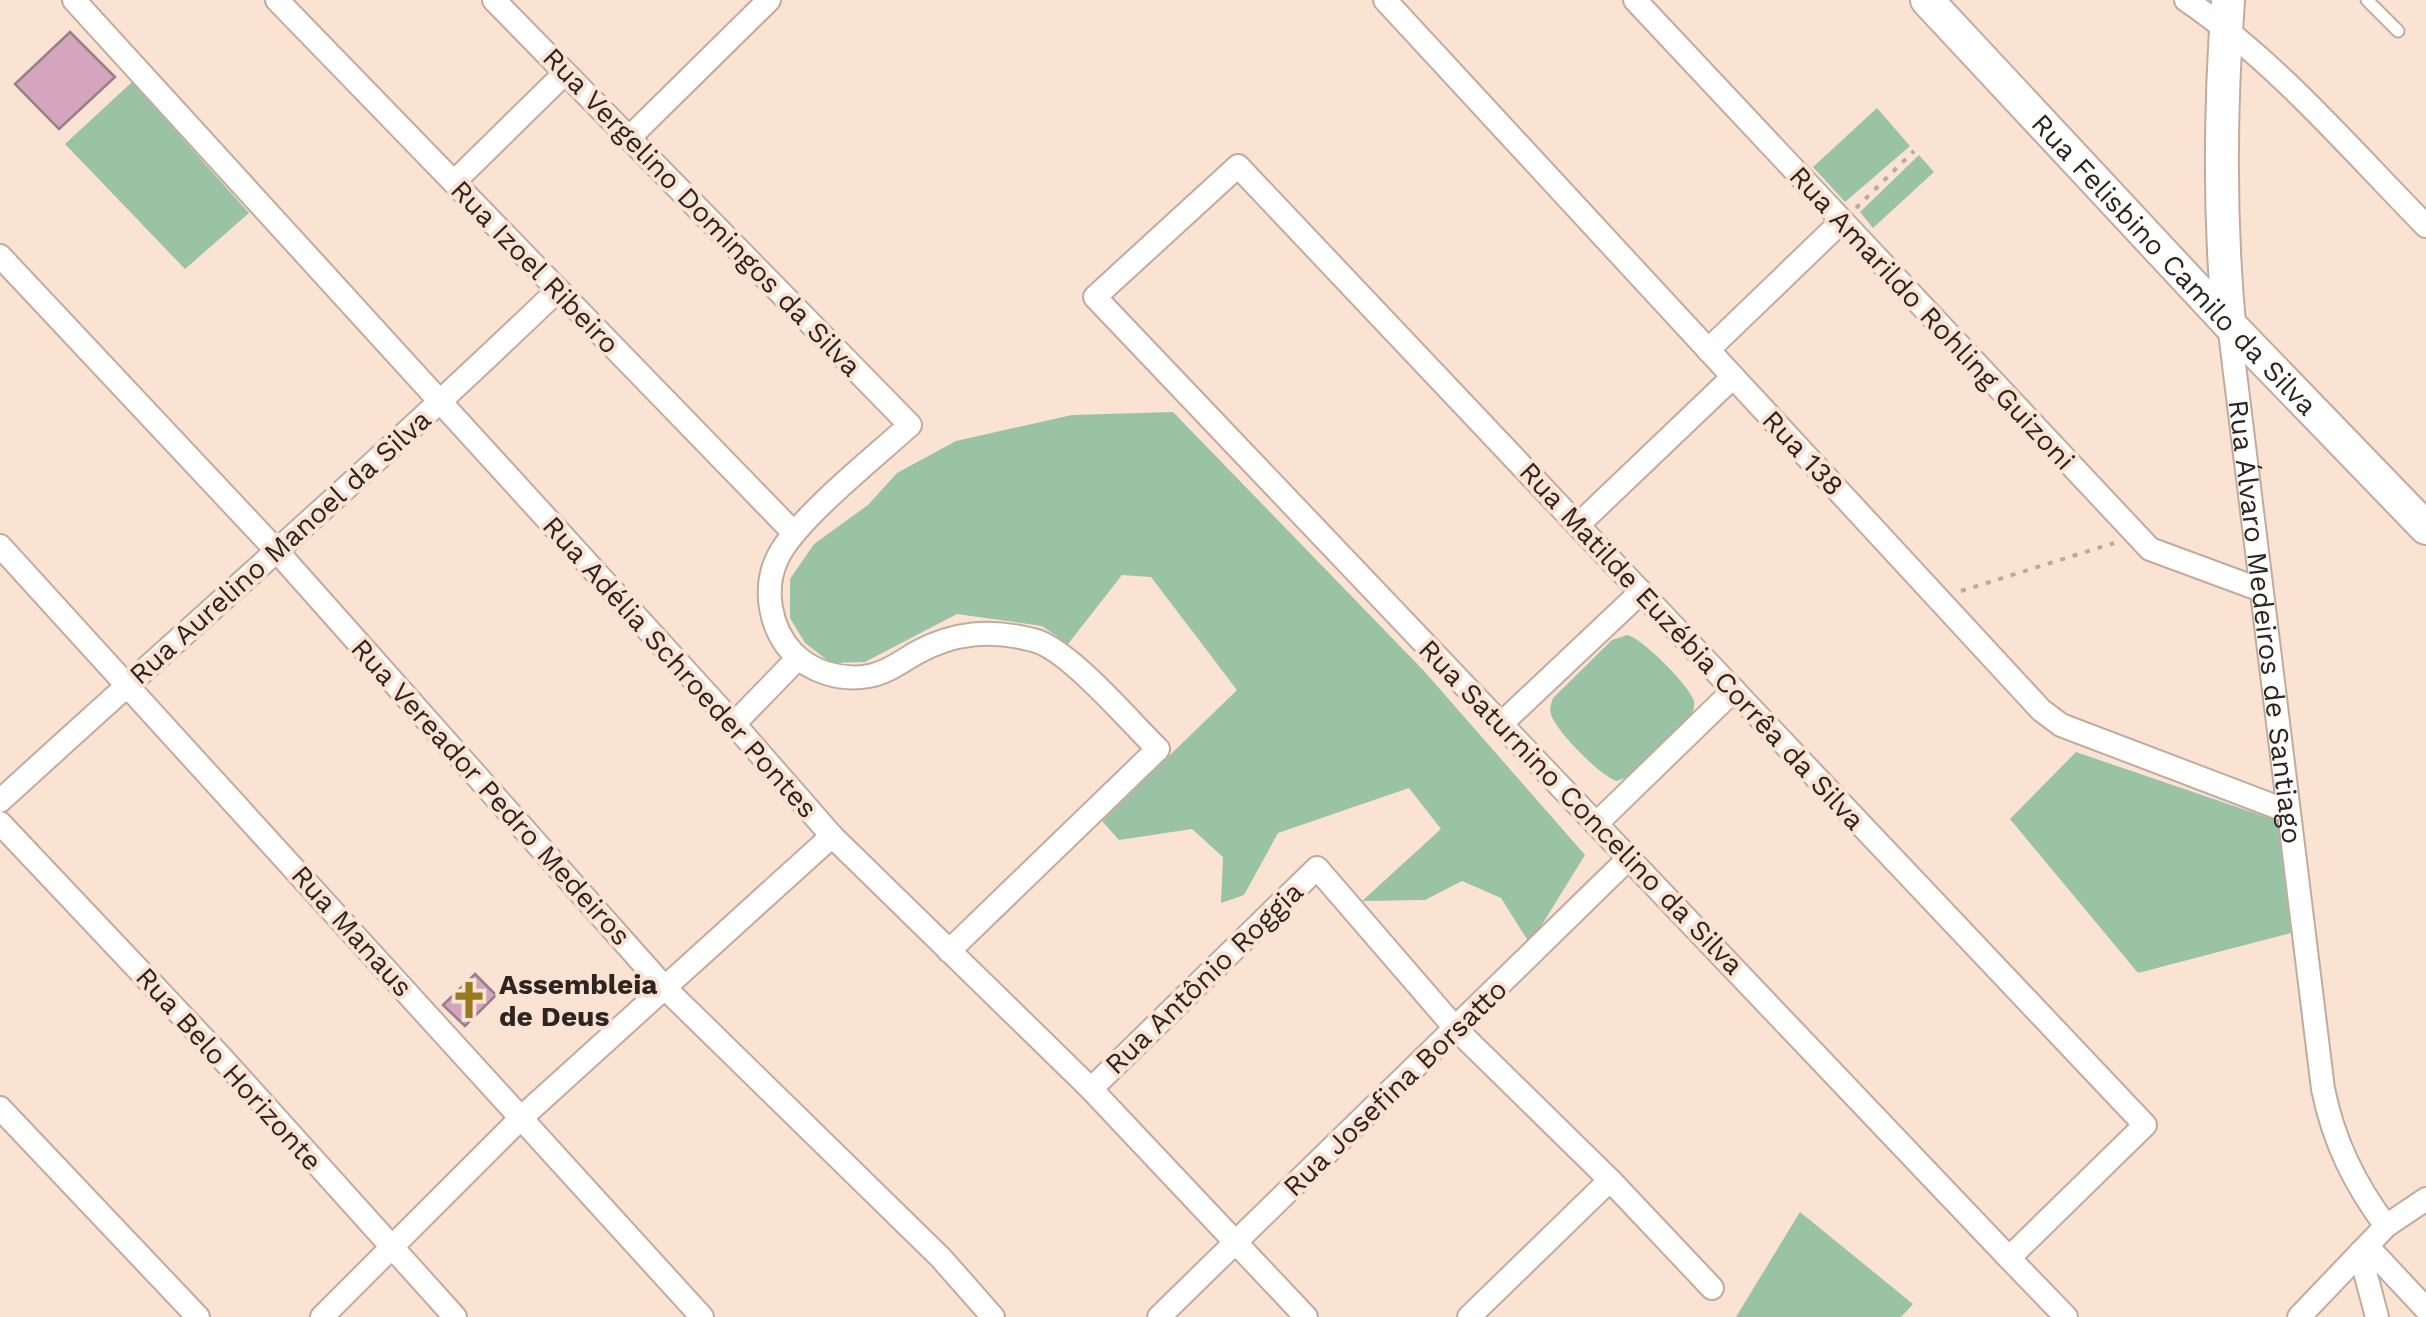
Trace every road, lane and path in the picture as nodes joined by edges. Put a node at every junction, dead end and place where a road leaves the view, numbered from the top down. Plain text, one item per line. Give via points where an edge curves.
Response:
1 (74, 0) edge
2 (277, 0) edge
3 (494, 0) edge
4 (769, 0) edge
5 (1385, 0) edge
6 (1635, 0) edge
7 (1927, 0) edge
8 (2186, 0) edge
9 (2367, 0) edge
10 (2227, 14) edge
11 (2398, 32) dead end
12 (566, 73) junction
13 (629, 138) junction
14 (1914, 151) dead end
15 (1238, 166) joint
16 (454, 182) junction
17 (1842, 222) junction
18 (2426, 226) edge
19 (0, 256) edge
20 (558, 290) junction
21 (2229, 324) junction
22 (1708, 350) junction
23 (1733, 377) junction
24 (441, 403) junction
25 (1578, 525) junction
26 (2426, 528) edge
27 (794, 533) junction
28 (2136, 536) junction
29 (0, 546) edge
30 (275, 549) junction
31 (2261, 590) junction
32 (1641, 592) junction
33 (1938, 598) junction
34 (798, 658) junction
35 (128, 684) junction
36 (1734, 690) junction
37 (734, 724) junction
38 (1501, 724) junction
39 (0, 802) edge
40 (2287, 810) junction
41 (0, 823) edge
42 (1596, 824) junction
43 (832, 836) junction
44 (1629, 858) junction
45 (950, 951) junction
46 (666, 989) junction
47 (1456, 1028) junction
48 (1091, 1089) junction
49 (0, 1108) edge
50 (521, 1118) junction
51 (1610, 1180) junction
52 (2426, 1199) edge
53 (2386, 1226) junction
54 (1236, 1244) junction
55 (392, 1250) junction
56 (2363, 1250) junction
57 (2009, 1258) junction
58 (1712, 1288) dead end
59 (2426, 1309) edge
60 (2057, 1314) edge
61 (198, 1317) edge
62 (322, 1317) edge
63 (455, 1317) edge
64 (702, 1317) edge
65 (993, 1317) edge
66 (1159, 1317) edge
67 (1306, 1317) edge
68 (1468, 1317) edge
69 (2299, 1317) edge
70 (2377, 1317) edge

1 - 24 street, Rua Adélia Schroeder Pontes
2 - 16 street, Rua Izoel Ribeiro
3 - 12 street, Rua Vergelino Domingos da Silva
4 - 13 street
5 - 22 street, Rua 138
6 - 17 street, Rua Amarildo Rohling Guizoni
7 - 21 street, Rua Felisbino Camilo da Silva
8 - 10 street
9 - 11 lane
10 - 18 street
10 - 21 street, Rua Álvaro Medeiros de Santiago via 2219,182
12 - 13 street, Rua Vergelino Domingos da Silva
12 - 16 street
13 - 27 street, Rua Vergelino Domingos da Silva via 910,425
14 - 17 path
15 - 25 street, Rua Matilde Euzébia Corrêa da Silva
15 - 38 street, Rua Saturnino Concelino da Silva via 1096,297
16 - 20 street, Rua Izoel Ribeiro
17 - 22 street
17 - 28 street, Rua Amarildo Rohling Guizoni
19 - 30 street, Rua Vereador Pedro Medeiros
20 - 24 street, Rua Aurelino Manoel da Silva
20 - 27 street, Rua Izoel Ribeiro
21 - 26 street, Rua Felisbino Camilo da Silva
21 - 31 street, Rua Álvaro Medeiros de Santiago
22 - 23 street, Rua 138
23 - 25 street
23 - 33 street, Rua 138
24 - 30 street, Rua Aurelino Manoel da Silva
24 - 37 street, Rua Adélia Schroeder Pontes
25 - 32 street, Rua Matilde Euzébia Corrêa da Silva
27 - 34 street via 776,559 770,592 779,634
28 - 31 street, Rua Amarildo Rohling Guizoni via 2160,556
28 - 33 path
29 - 35 street, Rua Manaus
30 - 35 street, Rua Aurelino Manoel da Silva
30 - 46 street, Rua Vereador Pedro Medeiros
31 - 40 street, Rua Álvaro Medeiros de Santiago
32 - 36 street, Rua Matilde Euzébia Corrêa da Silva
32 - 38 street
33 - 40 street, Rua 138 via 2061,725
34 - 37 street
34 - 45 street via 834,675 871,676 958,635 1033,640 1057,651 1158,750
35 - 39 street, Rua Aurelino Manoel da Silva
35 - 50 street, Rua Manaus
36 - 42 street
36 - 57 street, Rua Matilde Euzébia Corrêa da Silva via 2145,1126
37 - 43 street, Rua Adélia Schroeder Pontes
38 - 42 street, Rua Saturnino Concelino da Silva
40 - 53 street, Rua Álvaro Medeiros de Santiago via 2331,1124 2347,1168
41 - 55 street, Rua Belo Horizonte
42 - 44 street, Rua Saturnino Concelino da Silva
43 - 45 street, Rua Adélia Schroeder Pontes
43 - 46 street
44 - 47 street, Rua Josefina Borsatto
44 - 57 street, Rua Saturnino Concelino da Silva
45 - 48 street, Rua Adélia Schroeder Pontes
46 - 50 street
46 - 65 street, Rua Vereador Pedro Medeiros
47 - 48 street, Rua Antônio Roggia via 1316,868
47 - 51 street
47 - 54 street, Rua Josefina Borsatto
48 - 54 street, Rua Adélia Schroeder Pontes
49 - 61 street
50 - 55 street
50 - 64 street, Rua Manaus
51 - 58 street
51 - 68 street
52 - 53 street
53 - 56 street
54 - 66 street, Rua Josefina Borsatto
54 - 67 street, Rua Adélia Schroeder Pontes
55 - 62 street
55 - 63 street, Rua Belo Horizonte
56 - 59 street
56 - 69 street
56 - 70 street
57 - 60 street, Rua Saturnino Concelino da Silva

